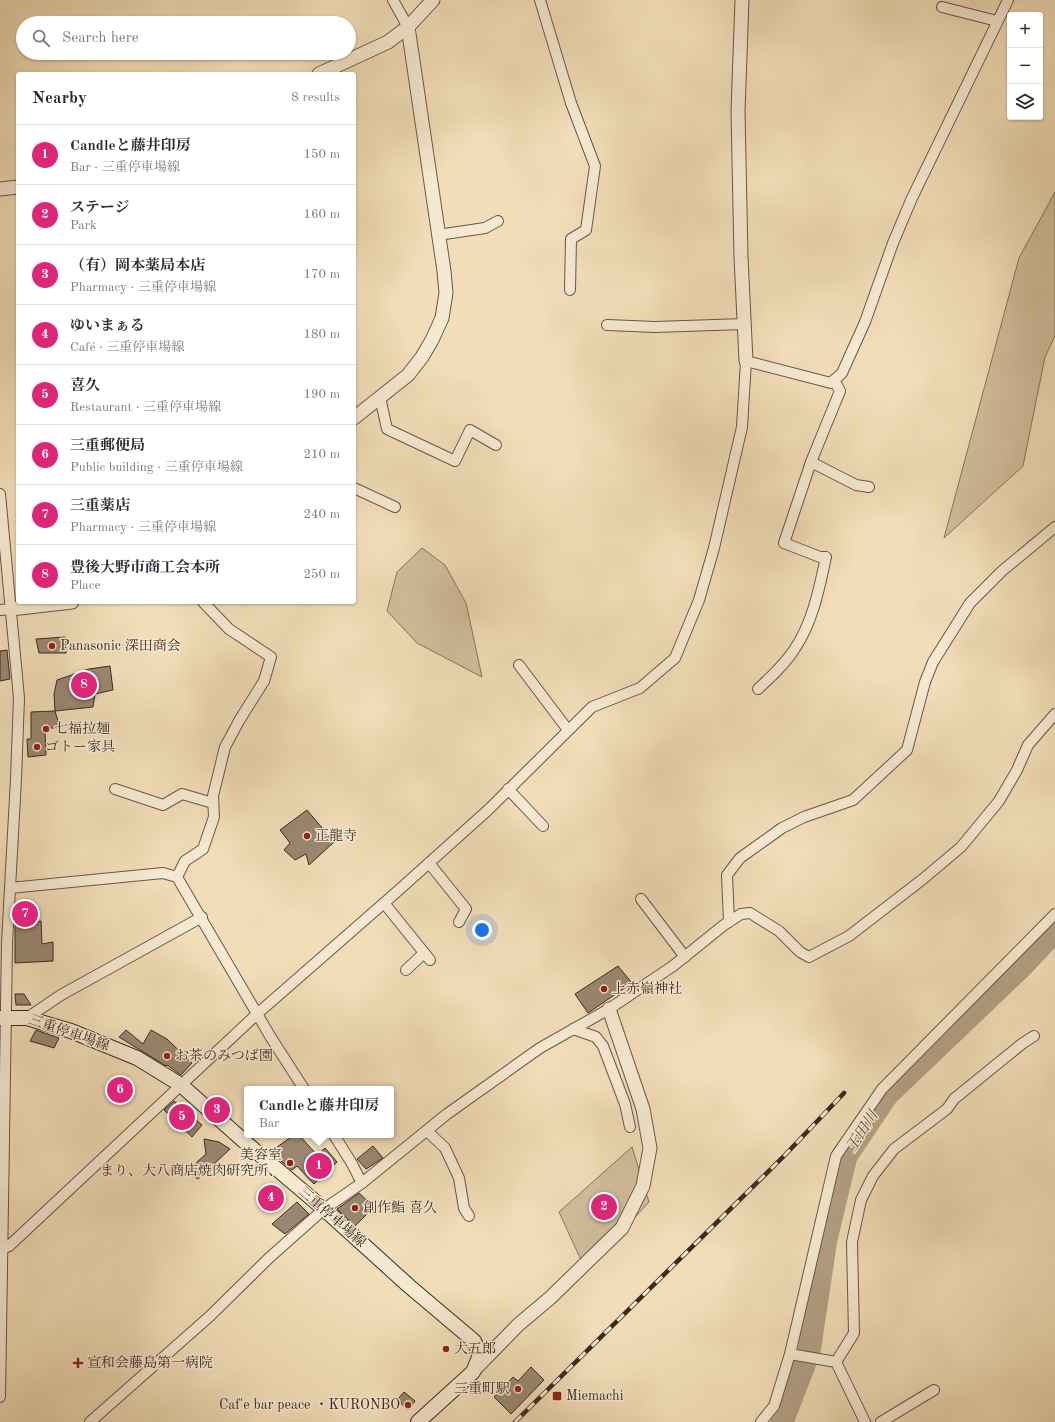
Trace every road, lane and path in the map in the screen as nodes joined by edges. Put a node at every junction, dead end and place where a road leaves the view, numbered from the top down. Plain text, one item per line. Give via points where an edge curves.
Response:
1 (393, 0) edge
2 (433, 0) edge
3 (540, 0) edge
4 (742, 0) edge
5 (1008, 0) edge
6 (942, 7) dead end
7 (997, 21) junction
8 (408, 27) junction
9 (356, 57) edge
10 (349, 60) edge
11 (323, 72) edge
12 (16, 187) edge
13 (0, 189) edge
14 (498, 221) dead end
15 (438, 235) junction
16 (570, 290) dead end
17 (607, 324) dead end
18 (744, 324) junction
19 (746, 362) junction
20 (834, 380) junction
21 (380, 397) junction
22 (356, 416) edge
23 (496, 445) dead end
24 (811, 462) junction
25 (869, 487) dead end
26 (356, 489) edge
27 (0, 494) edge
28 (396, 507) dead end
29 (1055, 527) edge
30 (56, 604) edge
31 (205, 604) edge
32 (6, 610) edge
33 (519, 665) dead end
34 (758, 689) dead end
35 (1055, 714) edge
36 (568, 730) junction
37 (116, 789) dead end
38 (508, 789) junction
39 (214, 803) junction
40 (543, 826) dead end
41 (429, 863) junction
42 (177, 877) junction
43 (10, 888) junction
44 (641, 899) dead end
45 (384, 903) junction
46 (1055, 914) edge
47 (202, 917) junction
48 (458, 922) dead end
49 (729, 922) junction
50 (3, 942) edge
51 (685, 957) junction
52 (406, 970) dead end
53 (610, 1009) junction
54 (257, 1014) junction
55 (3, 1018) edge
56 (27, 1018) junction
57 (572, 1029) junction
58 (1034, 1036) dead end
59 (181, 1085) junction
60 (302, 1086) edge
61 (630, 1127) dead end
62 (427, 1131) junction
63 (336, 1138) edge
64 (362, 1183) junction
65 (324, 1209) junction
66 (469, 1216) dead end
67 (1, 1249) edge
68 (793, 1355) junction
69 (834, 1362) junction
70 (472, 1372) junction
71 (934, 1390) dead end
72 (0, 1397) edge
73 (90, 1422) edge
74 (418, 1422) edge
75 (761, 1422) edge
76 (865, 1422) edge
77 (881, 1422) edge

1 - 8 street
2 - 8 street
3 - 16 street via 571,103 595,166 586,230 571,239
4 - 18 street via 738,118
5 - 7 street
6 - 7 street
7 - 20 street via 912,198 865,322 842,373
8 - 9 street via 388,42
8 - 15 street
10 - 11 street
12 - 13 street
14 - 15 street via 485,228
15 - 21 street via 446,293 442,318 422,357 408,375
17 - 18 street via 655,327
18 - 19 street
19 - 20 street via 830,383
19 - 36 street via 742,427 714,548 699,600 675,658 640,688 592,707
20 - 24 street via 840,391
21 - 22 street
21 - 23 street via 387,429 454,461 470,430
24 - 25 street via 856,485
24 - 34 street via 784,543 826,557 812,615 795,649 784,664
26 - 28 street
27 - 32 street
29 - 49 street via 1002,571 970,603 928,675 907,750 853,800 804,817 782,828 740,858 727,875
30 - 32 street
31 - 39 street via 230,629 271,657 264,681 225,747 213,796
32 - 43 street via 19,698
33 - 36 street
35 - 49 street via 1028,745 999,801 961,847 849,936 809,957 800,952 779,931 750,913 741,914
36 - 38 street
37 - 39 street via 163,805 182,794
38 - 40 street
38 - 41 street
39 - 42 street via 214,817 203,849 185,861
41 - 45 street
41 - 48 street via 466,909
42 - 43 street via 163,873
42 - 47 street
43 - 50 street
44 - 51 street
45 - 52 street via 427,957
45 - 54 street
46 - 68 street via 882,1089 836,1156
47 - 54 street
47 - 56 street via 61,995
49 - 51 street
50 - 55 street
51 - 53 street
53 - 57 street
53 - 70 street via 644,1109 650,1148 643,1186 622,1228 550,1298 518,1325
54 - 59 street
54 - 60 street
55 - 56 main road, 三重停車場線
55 - 67 street
56 - 59 main road, 三重停車場線 via 71,1031 137,1058
57 - 61 street via 596,1037 603,1046 625,1104
57 - 62 street via 540,1048
58 - 69 street via 954,1099 947,1109 894,1148 873,1176 861,1200 852,1242 854,1333
59 - 65 main road, 三重停車場線
59 - 67 street via 9,1246
62 - 64 street
62 - 66 street via 444,1148 459,1178 464,1208
63 - 64 street
64 - 65 street
65 - 70 main road, 三重停車場線 via 474,1341 480,1355
65 - 73 street via 210,1316
67 - 72 street
68 - 69 street
68 - 75 street via 774,1406
69 - 76 street
70 - 74 main road
71 - 77 street

